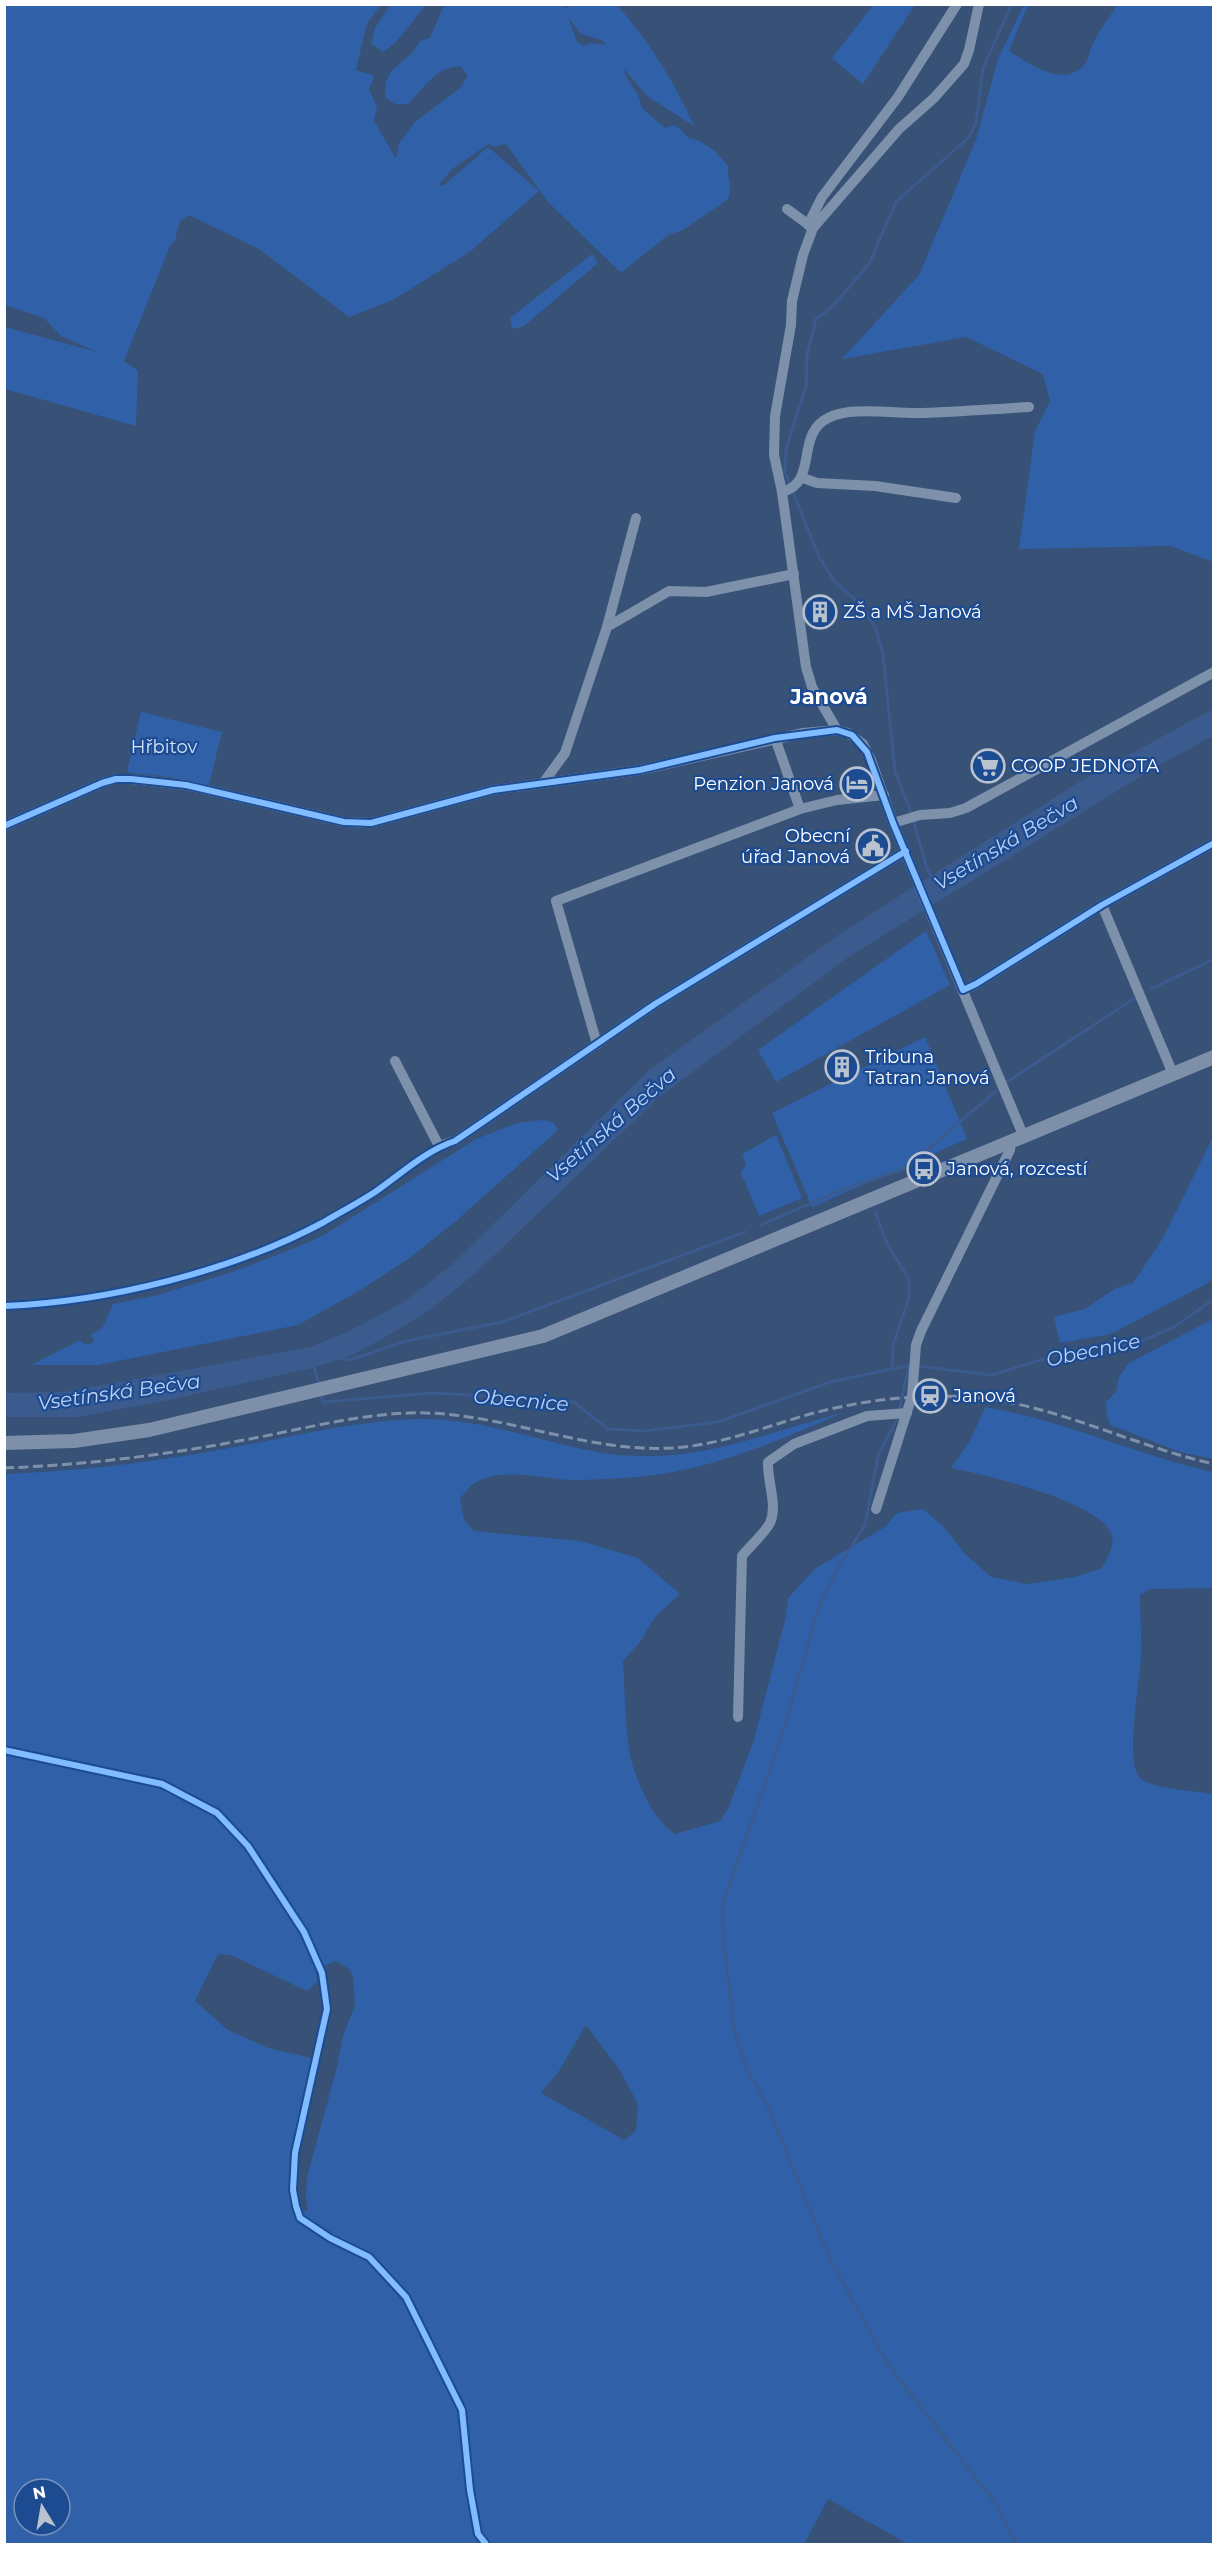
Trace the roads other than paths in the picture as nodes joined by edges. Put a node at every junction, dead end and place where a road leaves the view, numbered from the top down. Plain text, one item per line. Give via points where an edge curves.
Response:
1 (957, 4) edge
2 (979, 4) edge
3 (787, 209) dead end
4 (811, 226) junction
5 (1029, 407) dead end
6 (792, 486) junction
7 (956, 498) dead end
8 (636, 518) dead end
9 (794, 574) junction
10 (607, 627) junction
11 (1214, 672) edge
12 (837, 730) junction
13 (775, 738) junction
14 (544, 782) junction
15 (884, 795) junction
16 (800, 808) junction
17 (893, 823) junction
18 (4, 826) edge
19 (1214, 843) edge
20 (908, 855) junction
21 (1102, 905) junction
22 (962, 986) junction
23 (597, 1044) junction
24 (1214, 1057) edge
25 (395, 1061) dead end
26 (1173, 1074) junction
27 (1017, 1137) junction
28 (907, 1413) junction
29 (4, 1443) edge
30 (876, 1509) dead end
31 (738, 1717) dead end

1 - 4 street via 898,97 822,197
2 - 4 street via 964,64
3 - 4 street
4 - 6 street via 792,301 775,416 774,455
5 - 6 street via 921,414 849,412 828,418 821,422 809,443
6 - 7 street via 875,486
6 - 9 street
8 - 10 street
9 - 10 street via 706,592 669,591
9 - 12 street via 809,680
10 - 14 street via 566,753
11 - 17 street via 966,808
12 - 13 street
12 - 15 street via 862,744
13 - 14 street via 640,770
13 - 16 street
14 - 18 street via 492,790 362,823 186,785 116,779
15 - 16 street
15 - 17 street
16 - 23 street via 556,901
17 - 20 street
19 - 21 street
20 - 22 street
20 - 23 street via 655,1004
21 - 22 street via 976,984
21 - 26 street
22 - 27 street
23 - 25 street via 455,1141 439,1146
24 - 26 main road
26 - 27 main road
27 - 28 street via 921,1331
27 - 29 main road via 543,1336 127,1434 74,1441
28 - 30 street
28 - 31 street via 867,1416 794,1444 768,1461 773,1512 770,1523 742,1556

